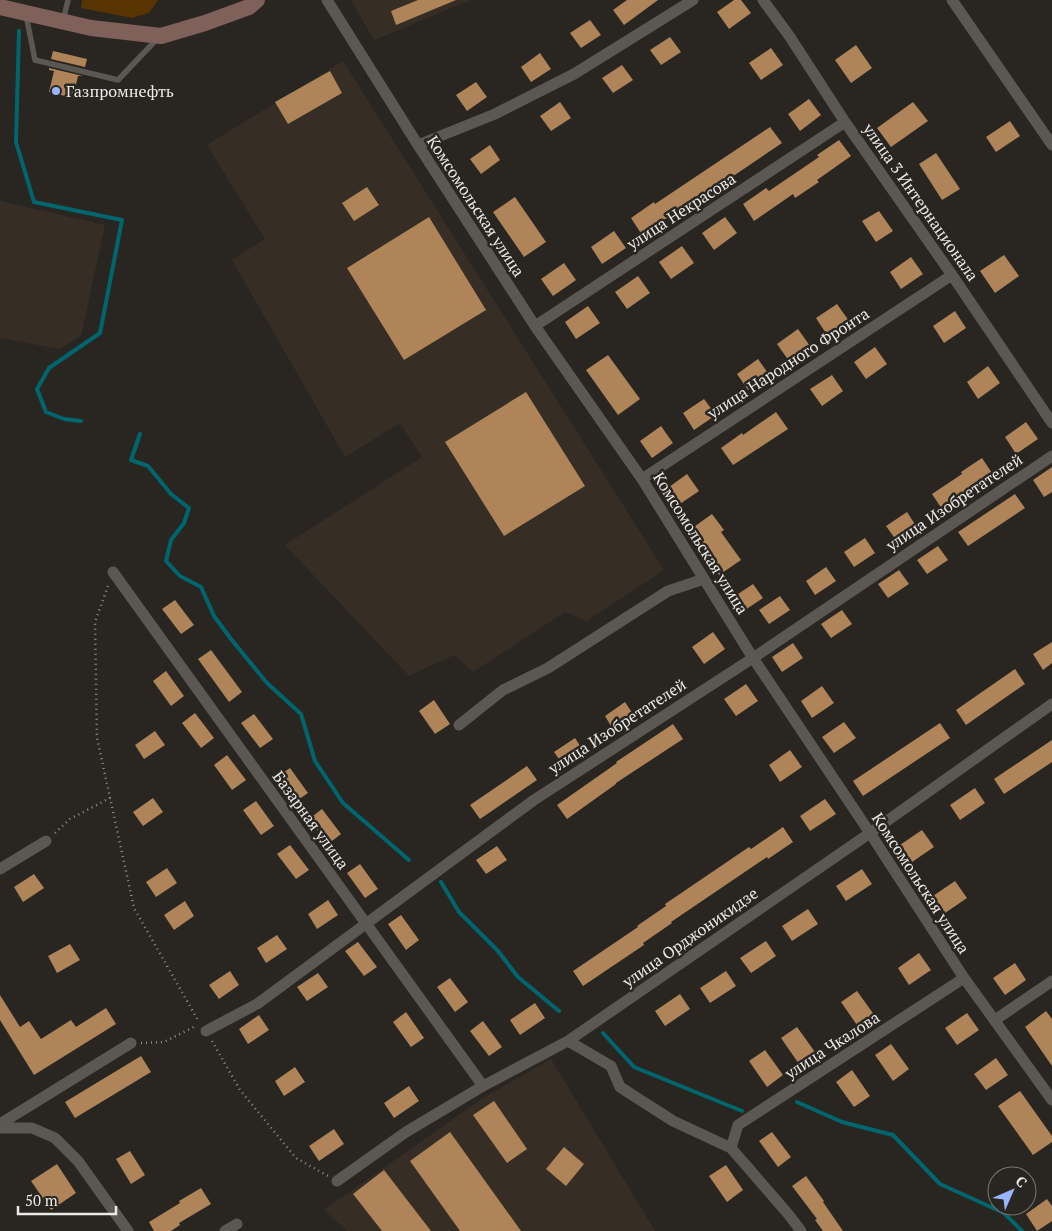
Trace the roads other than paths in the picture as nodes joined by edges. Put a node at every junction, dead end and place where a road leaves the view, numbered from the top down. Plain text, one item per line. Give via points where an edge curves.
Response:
1 (68, 0) edge
2 (258, 0) edge
3 (327, 0) edge
4 (693, 0) edge
5 (763, 0) edge
6 (952, 0) edge
7 (0, 6) edge
8 (25, 12) junction
9 (63, 21) junction
10 (161, 36) junction
11 (845, 122) junction
12 (418, 145) junction
13 (1052, 145) edge
14 (952, 275) junction
15 (535, 326) junction
16 (1052, 423) edge
17 (1052, 456) edge
18 (642, 479) junction
19 (112, 572) road end
20 (704, 579) junction
21 (753, 658) junction
22 (1052, 704) edge
23 (459, 725) dead end
24 (870, 833) junction
25 (46, 841) road end
26 (0, 869) edge
27 (366, 924) junction
28 (964, 978) junction
29 (1052, 981) edge
30 (995, 1020) junction
31 (203, 1027) road end
32 (568, 1041) junction
33 (131, 1043) road end
34 (483, 1086) junction
35 (1052, 1100) edge
36 (0, 1124) edge
37 (0, 1128) edge
38 (731, 1148) junction
39 (337, 1181) road end
40 (237, 1224) dead end
41 (128, 1231) edge
42 (225, 1231) edge
43 (801, 1231) edge

1 - 9 lane
2 - 10 main road via 249,7 205,24
3 - 12 street, Комсомольская улица
4 - 12 street via 574,74 495,114
5 - 11 street, улица 3 Интернационала
6 - 13 street
7 - 8 main road
8 - 9 main road
8 - 10 lane via 35,60 118,80
9 - 10 main road via 91,28
11 - 14 street, улица 3 Интернационала
11 - 15 street, улица Некрасова
12 - 15 street, Комсомольская улица
14 - 16 street, улица 3 Интернационала
14 - 18 street, улица Народного Фронта
15 - 18 street, Комсомольская улица
17 - 21 street, улица Изобретателей
18 - 20 street, Комсомольская улица
19 - 27 street, Базарная улица
20 - 21 street, Комсомольская улица
20 - 23 street via 668,591 548,668 503,690
21 - 24 street, Комсомольская улица
21 - 27 street, улица Изобретателей via 534,800
22 - 24 street, улица Орджоникидзе
24 - 28 street, Комсомольская улица
24 - 32 street, улица Орджоникидзе
25 - 26 street
27 - 31 street, улица Изобретателей via 257,1004
27 - 34 street, Базарная улица
28 - 30 street, Комсомольская улица
28 - 38 street, улица Чкалова via 738,1126
29 - 30 street
30 - 35 street, Комсомольская улица
32 - 34 street, улица Орджоникидзе
32 - 38 street via 611,1066 620,1087 673,1120
33 - 36 street
34 - 39 street, улица Орджоникидзе via 406,1132
37 - 41 street via 32,1128 55,1138 78,1161
38 - 43 street
40 - 42 street

